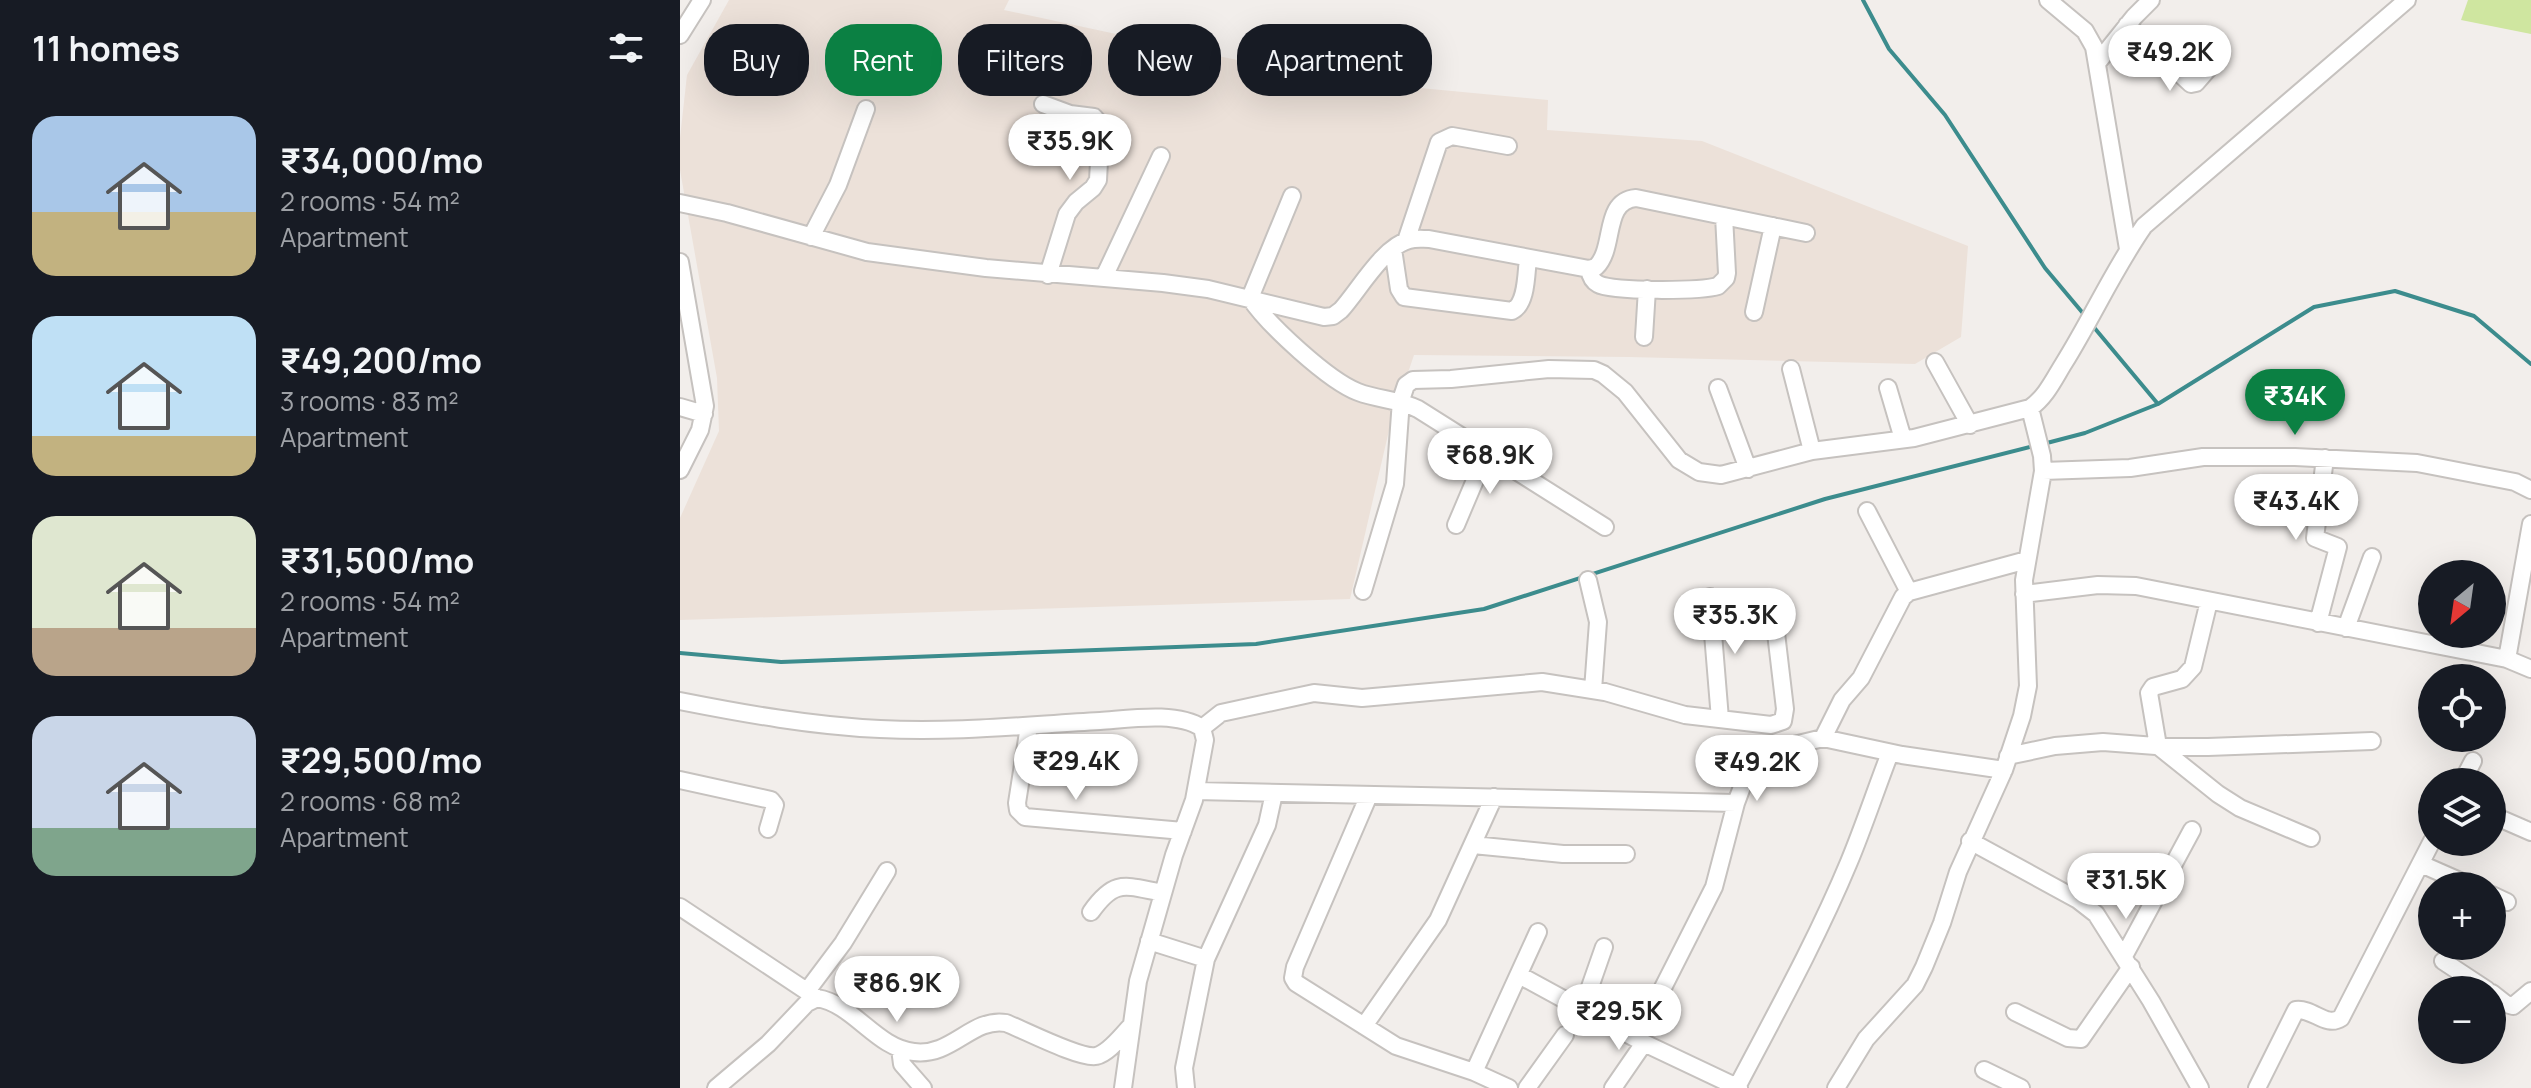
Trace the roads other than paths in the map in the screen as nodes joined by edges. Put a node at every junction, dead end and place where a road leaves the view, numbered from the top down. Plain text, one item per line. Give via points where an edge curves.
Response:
1 (702, 0) edge
2 (2048, 0) edge
3 (2151, 0) edge
4 (2407, 0) edge
5 (2127, 25) junction
6 (680, 35) edge
7 (2216, 60) dead end
8 (2098, 62) junction
9 (1043, 104) dead end
10 (866, 109) dead end
11 (1508, 146) dead end
12 (1161, 156) dead end
13 (1292, 196) dead end
14 (680, 203) edge
15 (1724, 216) junction
16 (1773, 226) junction
17 (1806, 233) dead end
18 (811, 237) junction
19 (1399, 245) junction
20 (2128, 249) junction
21 (1528, 258) junction
22 (680, 262) edge
23 (1589, 269) junction
24 (1048, 275) junction
25 (1104, 277) junction
26 (682, 285) edge
27 (1647, 289) junction
28 (1250, 298) junction
29 (1754, 312) dead end
30 (1644, 337) dead end
31 (1935, 362) dead end
32 (1791, 369) dead end
33 (1718, 388) dead end
34 (1888, 388) dead end
35 (1401, 400) junction
36 (680, 407) edge
37 (2030, 408) junction
38 (704, 414) junction
39 (1970, 425) junction
40 (1903, 439) junction
41 (1812, 451) junction
42 (1487, 452) junction
43 (2325, 458) junction
44 (1748, 469) junction
45 (680, 470) edge
46 (2043, 471) junction
47 (2531, 490) edge
48 (1867, 511) dead end
49 (2531, 524) edge
50 (1456, 525) dead end
51 (1605, 527) dead end
52 (2372, 557) dead end
53 (2027, 560) junction
54 (1588, 580) dead end
55 (1363, 591) dead end
56 (1909, 592) junction
57 (2024, 594) junction
58 (1710, 597) dead end
59 (2209, 601) junction
60 (1774, 616) dead end
61 (2318, 623) junction
62 (2346, 628) junction
63 (2507, 659) junction
64 (2531, 669) edge
65 (1593, 690) junction
66 (680, 701) edge
67 (1720, 719) junction
68 (1029, 726) junction
69 (1202, 728) junction
70 (1823, 738) junction
71 (2372, 741) dead end
72 (2158, 746) junction
73 (1890, 753) junction
74 (2473, 761) dead end
75 (2006, 763) junction
76 (2469, 768) edge
77 (680, 780) edge
78 (1196, 791) junction
79 (1274, 793) junction
80 (1369, 795) junction
81 (1494, 797) junction
82 (1736, 803) junction
83 (2506, 821) edge
84 (768, 829) dead end
85 (2192, 830) dead end
86 (1183, 831) junction
87 (2531, 832) edge
88 (2311, 838) dead end
89 (1970, 841) junction
90 (1473, 845) junction
91 (1626, 854) dead end
92 (2425, 856) edge
93 (2421, 864) junction
94 (887, 871) dead end
95 (2439, 872) edge
96 (1163, 893) junction
97 (680, 907) edge
98 (1091, 912) dead end
99 (1538, 932) dead end
100 (1149, 941) junction
101 (1604, 947) dead end
102 (1206, 959) junction
103 (2127, 961) junction
104 (2443, 961) dead end
105 (1519, 975) junction
106 (2466, 976) edge
107 (2531, 991) edge
108 (812, 994) junction
109 (2506, 1004) edge
110 (1582, 1010) junction
111 (2015, 1012) dead end
112 (1364, 1026) junction
113 (1130, 1027) junction
114 (1565, 1035) dead end
115 (1640, 1041) junction
116 (900, 1049) junction
117 (1984, 1070) dead end
118 (1474, 1072) junction
119 (1738, 1087) edge
120 (716, 1088) edge
121 (923, 1088) edge
122 (1123, 1088) edge
123 (1186, 1088) edge
124 (1509, 1088) edge
125 (1527, 1088) edge
126 (1613, 1088) edge
127 (1836, 1088) edge
128 (2021, 1088) edge
129 (2200, 1088) edge
130 (2257, 1088) edge

1 - 6 street
2 - 8 street via 2085,31
3 - 5 street
4 - 20 street via 2144,226
5 - 7 street via 2191,84
5 - 8 street
8 - 20 street
9 - 24 street via 1094,117 1101,125 1098,180 1067,214
10 - 18 street via 838,185
11 - 19 street via 1452,136 1439,142
12 - 25 street
13 - 28 street
14 - 18 street
15 - 16 street
15 - 23 street via 1628,199 1616,210 1603,260
15 - 27 street via 1727,273 1722,283 1712,288
16 - 17 street
16 - 29 street
18 - 24 street via 897,257
19 - 21 street via 1429,239
19 - 21 street via 1399,289 1404,297 1512,311 1521,303
19 - 28 street via 1333,316
20 - 37 street via 2083,332 2044,395
21 - 23 street
22 - 26 street
23 - 27 street via 1600,285
24 - 25 street
25 - 28 street
26 - 38 street
27 - 30 street
28 - 35 street via 1294,346 1349,387
31 - 39 street
32 - 41 street
33 - 44 street
34 - 40 street
35 - 42 street
35 - 44 street via 1406,385 1415,379 1594,370 1625,392 1685,465 1721,475
35 - 55 street via 1395,484
36 - 38 street
37 - 39 street
37 - 46 street
38 - 45 street
39 - 40 street
40 - 41 street
41 - 44 street
42 - 50 street
42 - 51 street
43 - 46 street via 2203,457 2130,468
43 - 47 street via 2441,466
43 - 61 street via 2315,538 2338,547
46 - 53 street
48 - 56 street
49 - 63 street
52 - 62 street
53 - 56 street
53 - 57 street
54 - 65 street via 1598,622
56 - 70 street via 1899,601 1861,678
57 - 59 street via 2114,584
57 - 75 street via 2028,686
58 - 67 street
59 - 61 street
59 - 72 street via 2193,667 2182,679 2149,693
60 - 67 street via 1783,721 1771,725
61 - 62 street
62 - 63 street
63 - 64 street
65 - 67 street
65 - 69 street via 1542,682 1362,698 1314,693 1221,713
66 - 68 street via 880,729
68 - 69 street via 1153,718 1184,720
68 - 86 street via 1017,803 1025,817
69 - 78 street via 1205,740
70 - 73 street
70 - 82 street via 1762,758 1746,776
71 - 72 street
72 - 75 street via 2055,746
72 - 88 street via 2240,808
73 - 75 street
73 - 119 street via 1832,901
74 - 76 street
75 - 89 street
77 - 84 street via 771,800 775,808
78 - 79 street
78 - 86 street
79 - 80 street
79 - 102 street via 1267,825
80 - 81 street
80 - 112 street via 1293,976
81 - 82 street
81 - 90 street
82 - 115 street via 1714,887
83 - 87 street
85 - 103 street
86 - 96 street
89 - 103 street via 2078,900 2096,914
89 - 127 street via 1915,985 1866,1039
90 - 91 street
90 - 112 street via 1438,920
92 - 93 street
93 - 95 street
93 - 130 street via 2341,1018 2330,1022 2296,1010
94 - 108 street
96 - 98 street via 1115,887
96 - 100 street
97 - 108 street
99 - 105 street
100 - 102 street
100 - 113 street
101 - 110 street
102 - 123 street via 1184,1068
103 - 111 street via 2078,1040
103 - 129 street
104 - 106 street
105 - 110 street
105 - 118 street
107 - 109 street via 2513,1006
108 - 116 street
108 - 120 street via 768,1044
110 - 115 street
112 - 118 street via 1407,1051
113 - 116 street via 1093,1056 997,1021 937,1051
113 - 122 street
114 - 125 street
115 - 119 street
115 - 126 street
116 - 121 street via 902,1064
117 - 128 street
118 - 124 street

